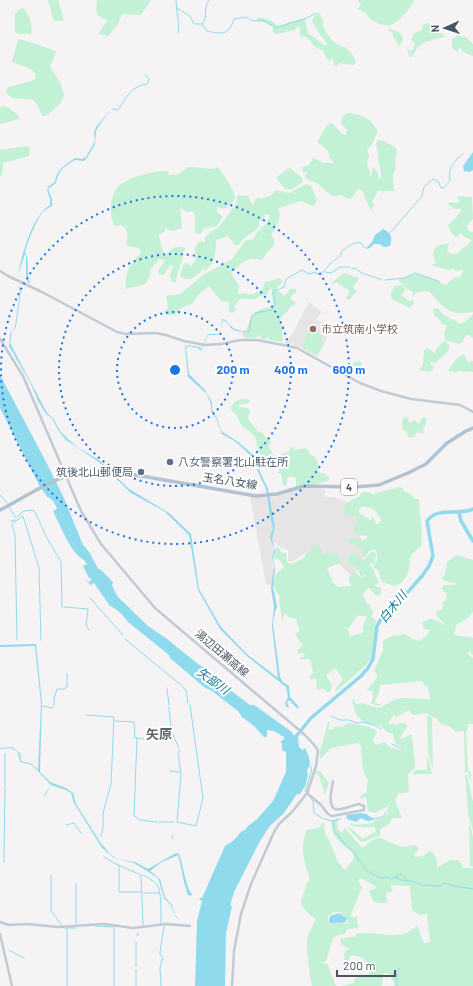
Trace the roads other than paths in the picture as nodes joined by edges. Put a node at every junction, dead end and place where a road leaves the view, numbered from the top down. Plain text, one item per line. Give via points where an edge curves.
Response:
1 (0, 271) edge
2 (0, 339) edge
3 (473, 412) edge
4 (473, 428) edge
5 (64, 476) junction
6 (0, 510) edge
7 (333, 781) dead end
8 (307, 793) junction
9 (0, 922) edge
10 (190, 926) dead end
11 (0, 934) edge
12 (12, 986) edge
13 (232, 986) edge

1 - 3 main road via 117,332 155,333 203,345 257,340 297,348 377,390 411,399 460,405
2 - 5 main road, 湯辺田瀬高線 via 23,376
4 - 5 main road, 玉名八女線 / 4 via 447,443 426,464 379,485 304,486 288,492 256,496 108,470 83,471
5 - 6 main road, 玉名八女線 / 4
5 - 8 main road, 湯辺田瀬高線 via 101,544 155,608 305,734 316,747 316,766
7 - 8 main road via 330,802 334,808 339,810 359,804 364,806 364,810 332,816
8 - 13 main road, 湯辺田瀬高線 via 274,832 251,884 238,929
9 - 10 main road via 9,925 58,927 104,924 133,928 166,924
11 - 12 main road

